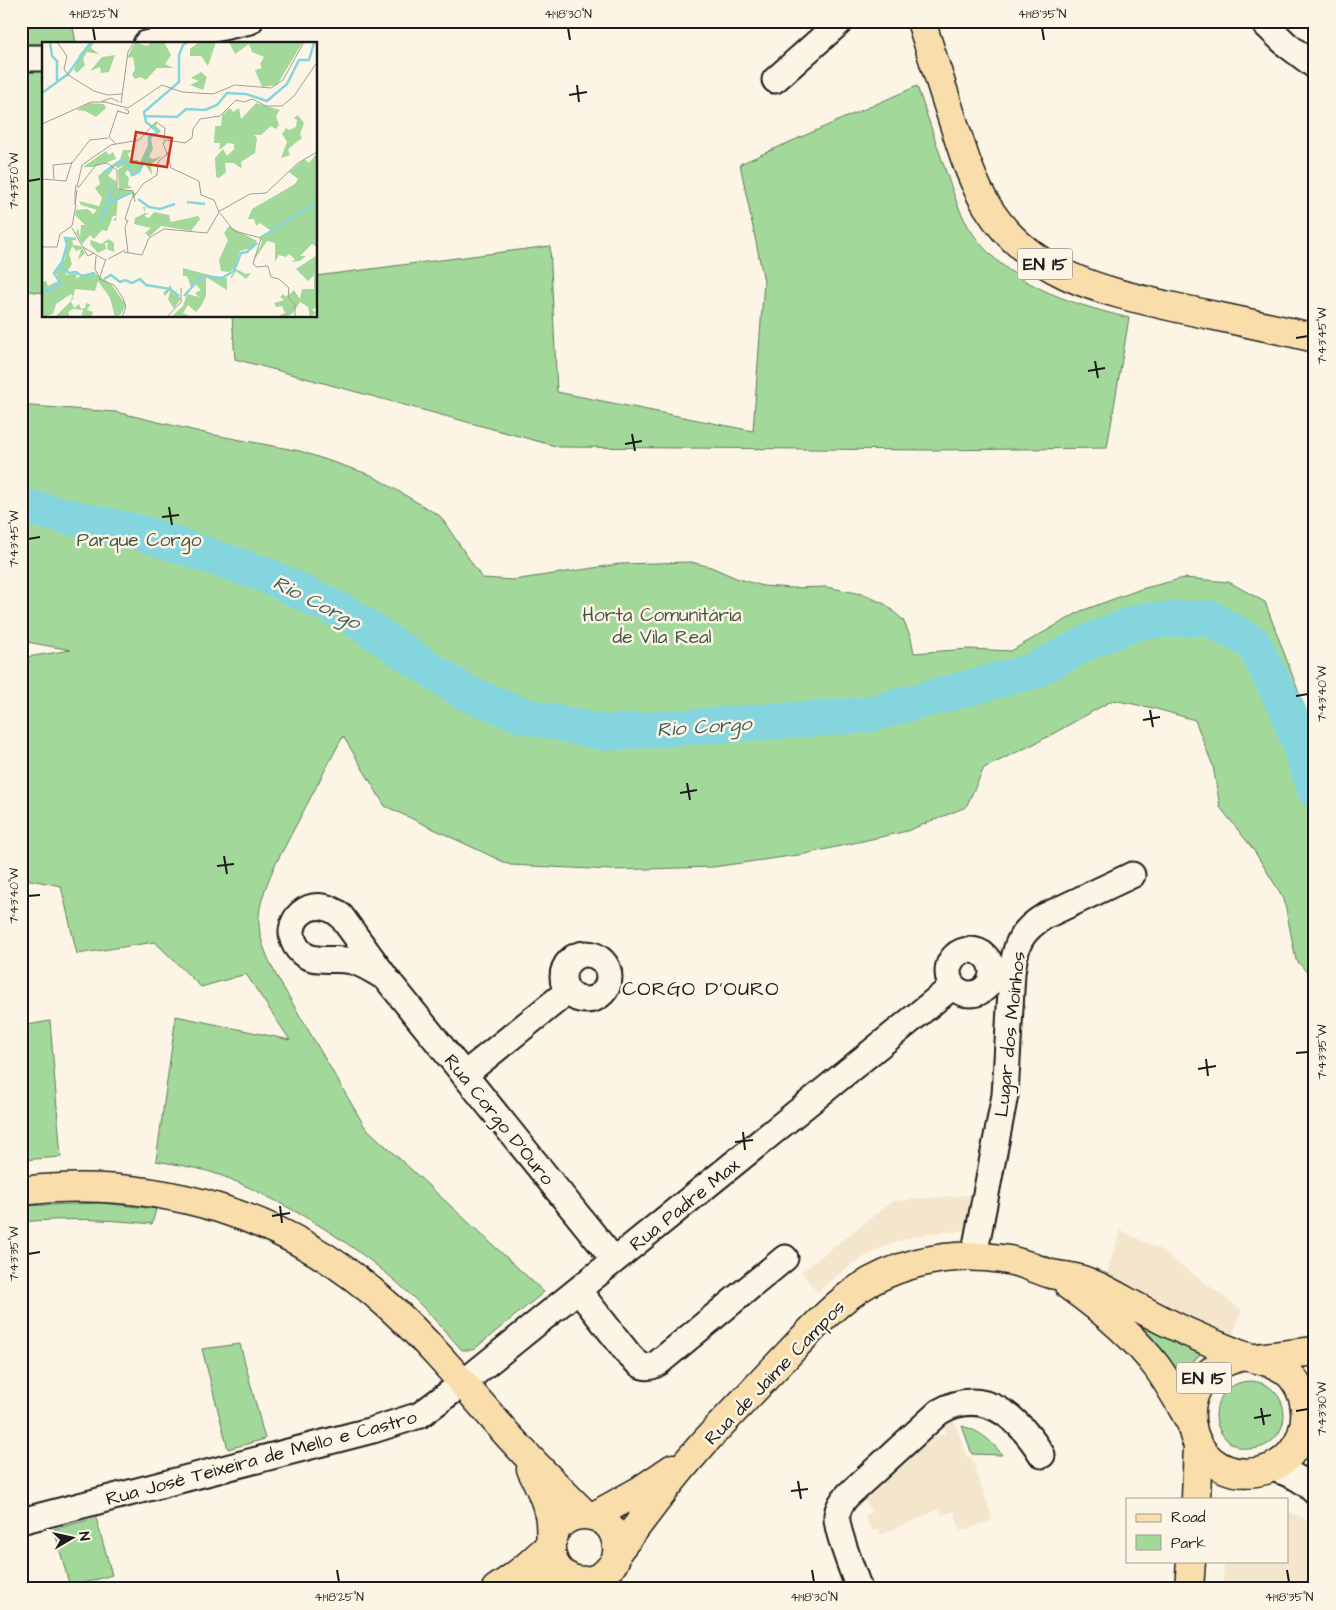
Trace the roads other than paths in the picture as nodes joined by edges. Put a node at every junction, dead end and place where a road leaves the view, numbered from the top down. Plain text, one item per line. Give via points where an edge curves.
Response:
1 (250, 21) edge
2 (841, 21) edge
3 (921, 21) edge
4 (1262, 21) edge
5 (155, 42) edge
6 (21, 58) edge
7 (42, 58) edge
8 (1315, 66) edge
9 (776, 80) dead end
10 (1315, 338) edge
11 (1132, 875) dead end
12 (386, 978) dead end
13 (953, 986) dead end
14 (568, 992) dead end
15 (464, 1075) junction
16 (21, 1191) edge
17 (974, 1256) junction
18 (785, 1258) dead end
19 (614, 1260) junction
20 (1054, 1274) junction
21 (578, 1290) junction
22 (1315, 1352) edge
23 (1252, 1357) junction
24 (463, 1383) junction
25 (1310, 1406) edge
26 (1194, 1434) junction
27 (520, 1448) junction
28 (694, 1453) junction
29 (1042, 1455) dead end
30 (1272, 1468) junction
31 (1237, 1473) junction
32 (1315, 1492) edge
33 (1196, 1498) edge
34 (1208, 1498) edge
35 (590, 1515) junction
36 (21, 1522) edge
37 (551, 1542) junction
38 (616, 1556) junction
39 (1191, 1562) edge
40 (572, 1581) edge
41 (496, 1589) edge
42 (530, 1589) edge
43 (601, 1589) edge
44 (859, 1589) edge
45 (1189, 1589) edge

1 - 5 street
2 - 9 street
3 - 10 main road, EN 15 via 974,181 995,218 1036,259 1062,274 1107,290
4 - 8 street
6 - 7 street
11 - 17 street, Lugar dos Moinhos via 1045,916 1021,936 1012,974 1005,1095
12 - 15 street, Rua Corgo D'Ouro
13 - 19 street, Rua Padre Max
14 - 15 street
15 - 19 street, Rua Corgo D'Ouro
16 - 24 main road via 78,1186 130,1189 188,1199 245,1218 317,1252 362,1283 411,1326
17 - 20 main road, Rua de Jaime Campos via 1019,1262
17 - 28 main road, Rua de Jaime Campos via 912,1264 857,1290 823,1318
18 - 21 street via 658,1363 646,1368 630,1356
19 - 21 street, Rua Padre Max
20 - 23 main road via 1086,1281 1151,1315
20 - 26 main road via 1099,1309 1146,1354 1165,1378
21 - 24 street, Rua Padre Max
22 - 23 main road, EN 15
23 - 25 main road, EN 15 via 1277,1365 1290,1375
23 - 26 main road, EN 15 via 1236,1358 1208,1373 1197,1388 1191,1405
24 - 27 main road
24 - 36 street, Rua José Teixeira de Mello e Castro via 430,1410 411,1419
25 - 30 main road, EN 15 via 1298,1445
26 - 31 main road via 1207,1456 1219,1466
26 - 33 main road, EN 15
27 - 35 main road
27 - 37 main road via 544,1495
28 - 35 main road via 639,1491
28 - 38 main road
29 - 44 street via 1021,1426 992,1406 956,1403 939,1412 839,1506 837,1525
30 - 31 main road, EN 15
30 - 32 street via 1295,1475
31 - 34 main road
35 - 37 main road via 574,1516 564,1521
35 - 38 main road via 609,1526 614,1534
37 - 40 main road via 554,1563
37 - 41 main road via 528,1566
38 - 40 main road via 610,1569 598,1578
38 - 43 street
39 - 45 main road
40 - 42 main road

